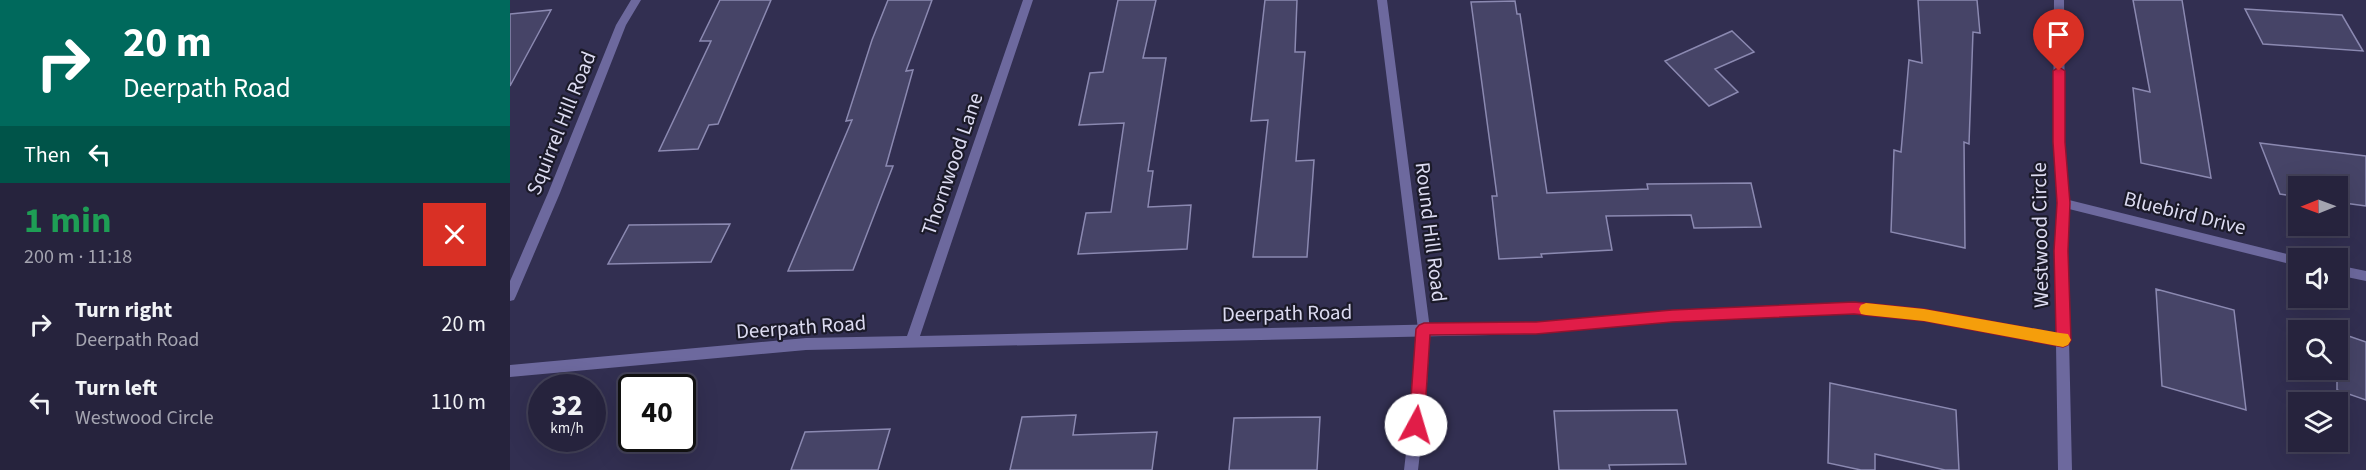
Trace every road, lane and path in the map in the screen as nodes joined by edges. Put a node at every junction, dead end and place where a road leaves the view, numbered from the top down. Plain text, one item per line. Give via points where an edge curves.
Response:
1 (636, 0) edge
2 (1028, 0) edge
3 (1382, 0) edge
4 (2059, 0) edge
5 (2063, 203) junction
6 (2288, 259) edge
7 (2348, 272) edge
8 (2366, 276) edge
9 (510, 296) edge
10 (1424, 329) junction
11 (2063, 340) junction
12 (912, 341) junction
13 (510, 371) edge
14 (1411, 470) edge
15 (2065, 470) edge

1 - 9 street, Squirrel Hill Road via 621,25
2 - 12 street, Thornwood Lane
3 - 10 street, Round Hill Road
4 - 5 street, Westwood Circle
5 - 6 street, Bluebird Drive
5 - 11 street, Westwood Circle
7 - 8 street
10 - 11 street, Deerpath Road via 1536,328 1672,316 1854,308 1924,315
10 - 12 street, Deerpath Road
10 - 14 street, Round Hill Road
11 - 15 street, Westwood Circle
12 - 13 street, Deerpath Road via 806,344

